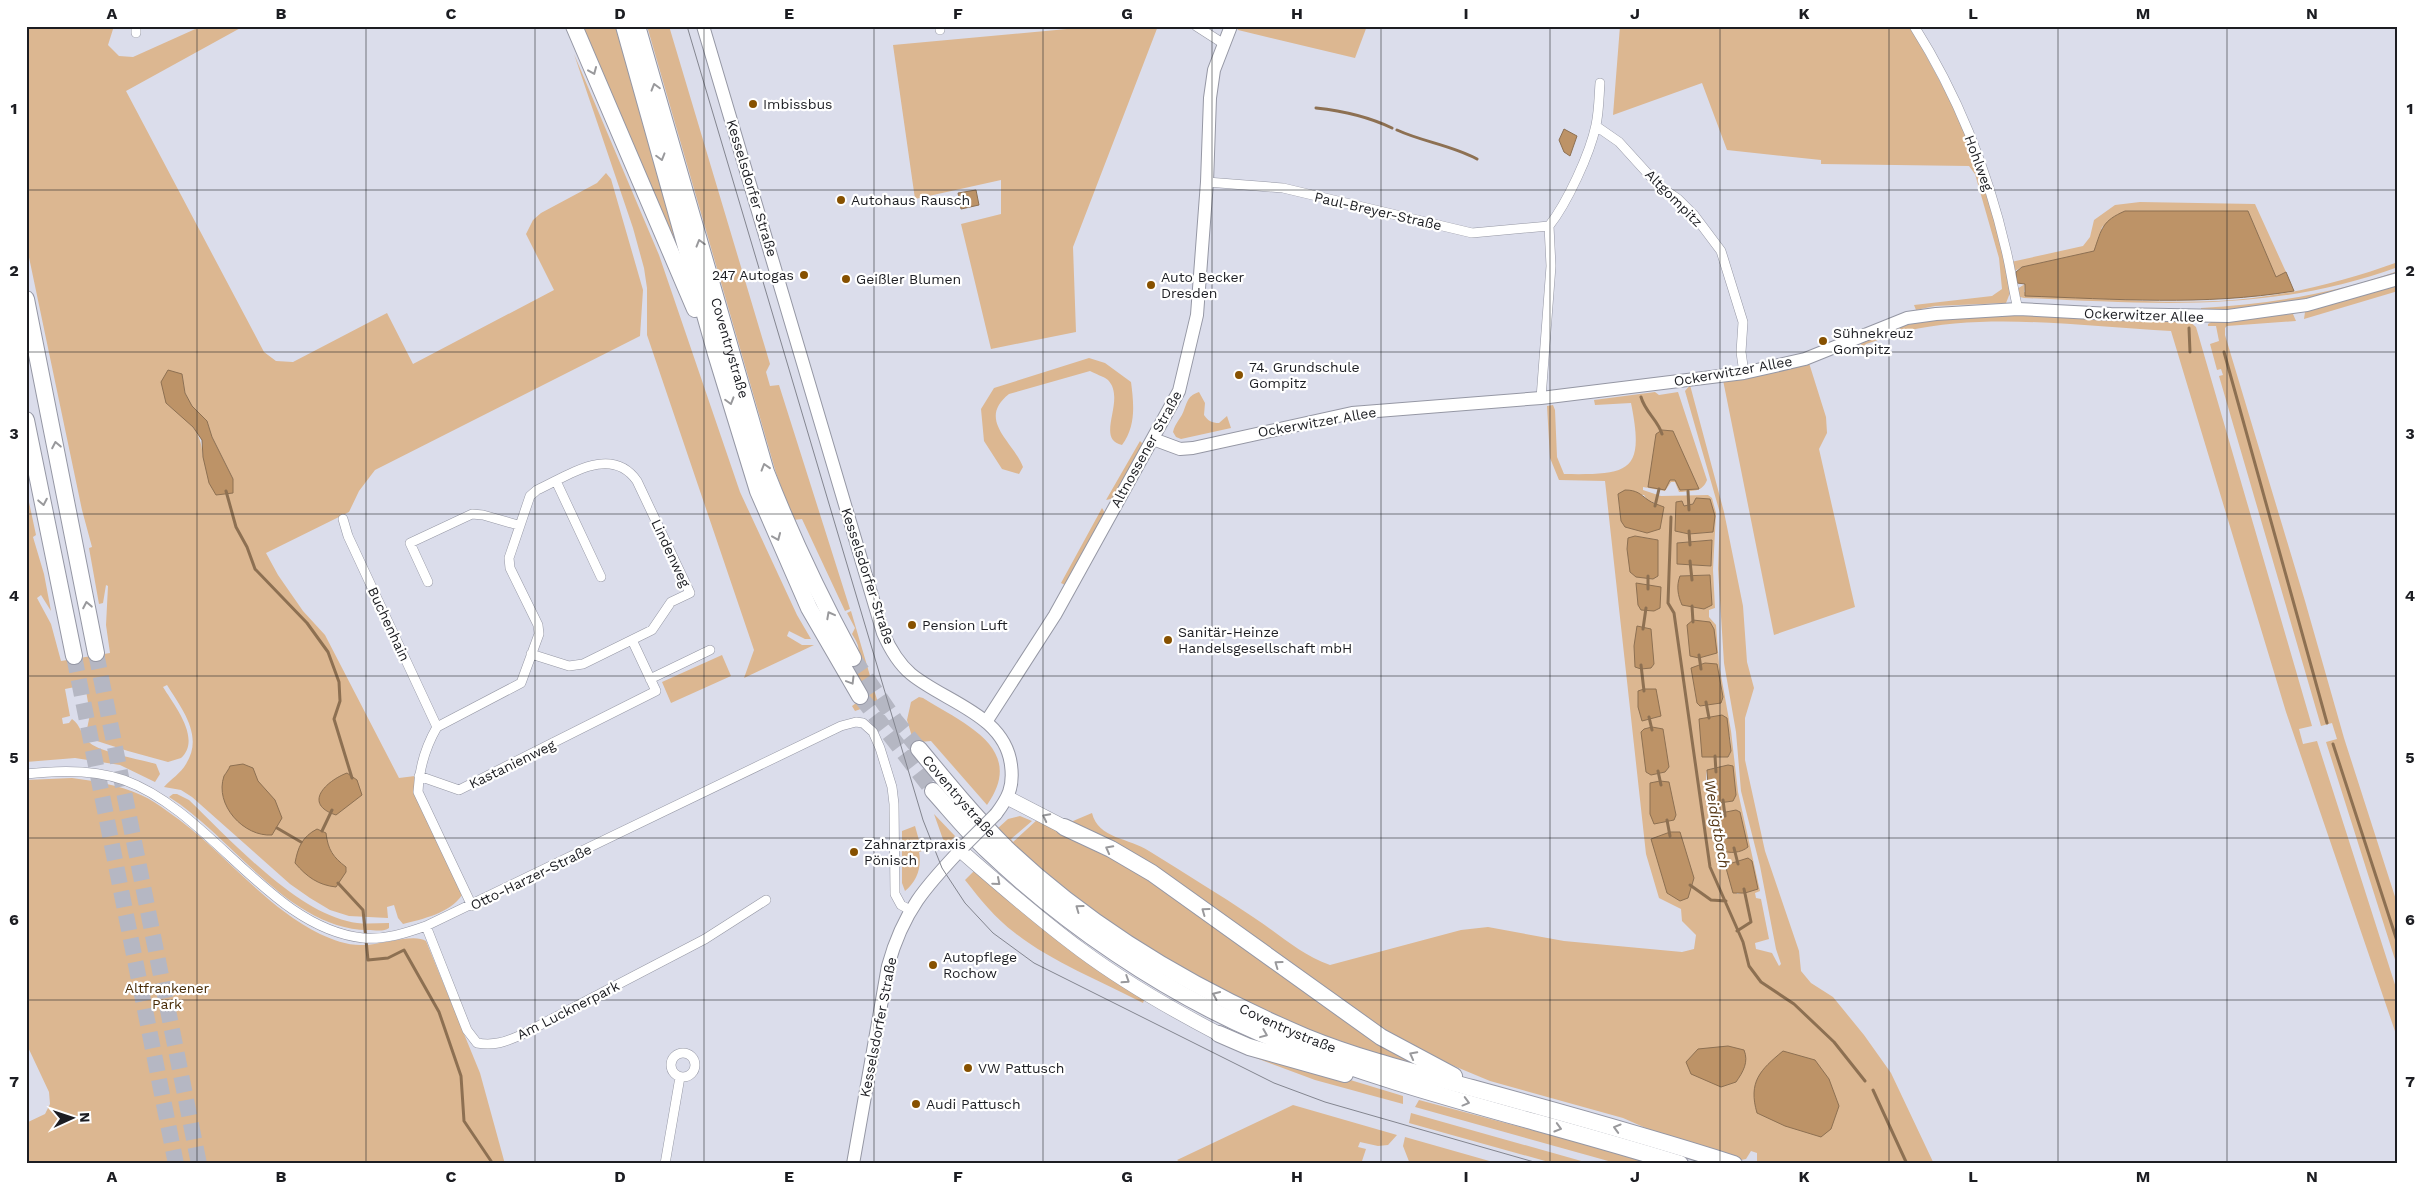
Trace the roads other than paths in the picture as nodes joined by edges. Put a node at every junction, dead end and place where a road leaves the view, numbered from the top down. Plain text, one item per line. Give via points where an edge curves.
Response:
1 (574, 26) edge
2 (624, 26) edge
3 (638, 26) edge
4 (703, 26) edge
5 (1196, 26) edge
6 (1231, 26) edge
7 (1914, 26) edge
8 (1224, 44) junction
9 (1600, 82) dead end
10 (1596, 126) junction
11 (1207, 182) junction
12 (1549, 226) junction
13 (2398, 279) edge
14 (26, 299) edge
15 (2018, 310) junction
16 (716, 354) junction
17 (1744, 373) junction
18 (1540, 398) junction
19 (26, 420) edge
20 (1153, 440) junction
21 (556, 481) junction
22 (343, 519) dead end
23 (518, 525) junction
24 (601, 577) dead end
25 (428, 582) dead end
26 (632, 640) junction
27 (710, 650) dead end
28 (96, 652) tunnel mouth
29 (532, 654) junction
30 (74, 656) tunnel mouth
31 (853, 658) tunnel mouth
32 (650, 679) junction
33 (860, 696) tunnel mouth
34 (986, 722) junction
35 (437, 727) junction
36 (919, 749) tunnel mouth
37 (26, 774) edge
38 (418, 776) junction
39 (933, 791) tunnel mouth
40 (1008, 798) junction
41 (1064, 827) joint
42 (962, 848) junction
43 (766, 900) dead end
44 (472, 906) junction
45 (910, 910) junction
46 (426, 926) junction
47 (1219, 1034) joint
48 (680, 1077) dead end
49 (1385, 1079) junction
50 (1488, 1092) junction
51 (665, 1164) edge
52 (853, 1164) edge
53 (1680, 1164) edge
54 (1734, 1164) edge

1 -> 16 highway
2 -> 16 highway
31 -> 3 highway, Coventrystraße via 790,534 766,472
4 - 34 street, Kesselsdorfer Straße via 883,633 899,663 910,674
5 - 8 street
6 - 8 street, Altnossener Straße
7 - 15 street, Hohlweg via 1955,102 1980,161 2006,250
8 - 11 street, Altnossener Straße via 1214,70 1210,98
9 - 10 street
10 - 12 street via 1576,180
10 - 17 street, Altgompitz via 1618,142 1658,185 1678,199 1721,251 1743,322 1741,352
11 - 12 street, Paul-Breyer-Straße via 1283,188 1472,233
11 - 20 street, Altnossener Straße via 1197,315 1189,354 1180,391
12 - 18 street via 1551,266
13 - 15 street, Ockerwitzer Allee via 2307,305 2228,316
28 -> 14 highway
15 - 17 street, Ockerwitzer Allee via 1978,310 1908,318 1805,359
16 -> 33 highway via 747,458 776,536 809,608
17 - 18 street, Ockerwitzer Allee
18 - 20 street, Ockerwitzer Allee via 1352,413 1187,448
19 -> 30 highway
20 - 34 street, Altnossener Straße via 1046,631
21 - 23 street via 530,496
21 - 24 street
21 - 26 street, Lindenweg via 597,463 616,464 629,470 637,481 690,593 671,602 658,624
22 - 35 street, Buchenhain
23 - 25 street via 472,514 410,543
23 - 29 street via 508,558 538,625 539,634
26 - 29 street, Lindenweg via 582,664 569,666
26 - 32 street
27 - 32 street
29 - 35 street via 517,687
32 - 38 street, Kastanienweg via 656,691 459,790
34 - 40 street, Kesselsdorfer Straße via 1002,739 1010,760 1012,780
35 - 38 street
50 -> 36 highway, Coventrystraße via 1308,1037 1206,991 1149,958 1063,896 1006,848
37 - 46 street, Otto-Harzer-Straße via 73,771 124,780 141,788 190,819 295,911 345,935 364,938 397,936
38 - 44 street via 422,803
39 -> 49 highway, Coventrystraße via 987,850 1038,894 1143,971 1197,1002 1260,1032
41 -> 40 main road
40 - 42 street, Kesselsdorfer Straße, bridge
50 -> 41 highway via 1381,1037 1152,873
42 - 45 street, Kesselsdorfer Straße via 937,872
42 -> 47 main road via 1018,900 1082,951 1172,1009
43 - 46 street, Am Lucknerpark via 697,943 521,1035 500,1044 488,1045 477,1043 467,1030
44 - 45 street, Otto-Harzer-Straße via 820,736 856,722 869,726 873,732 892,788 895,894 901,905
44 - 46 street, Otto-Harzer-Straße
45 - 52 street, Kesselsdorfer Straße via 888,966
47 - 49 highway via 1249,1047 1332,1071
48 - 51 street
49 -> 53 highway, Coventrystraße
54 -> 50 highway, Coventrystraße

